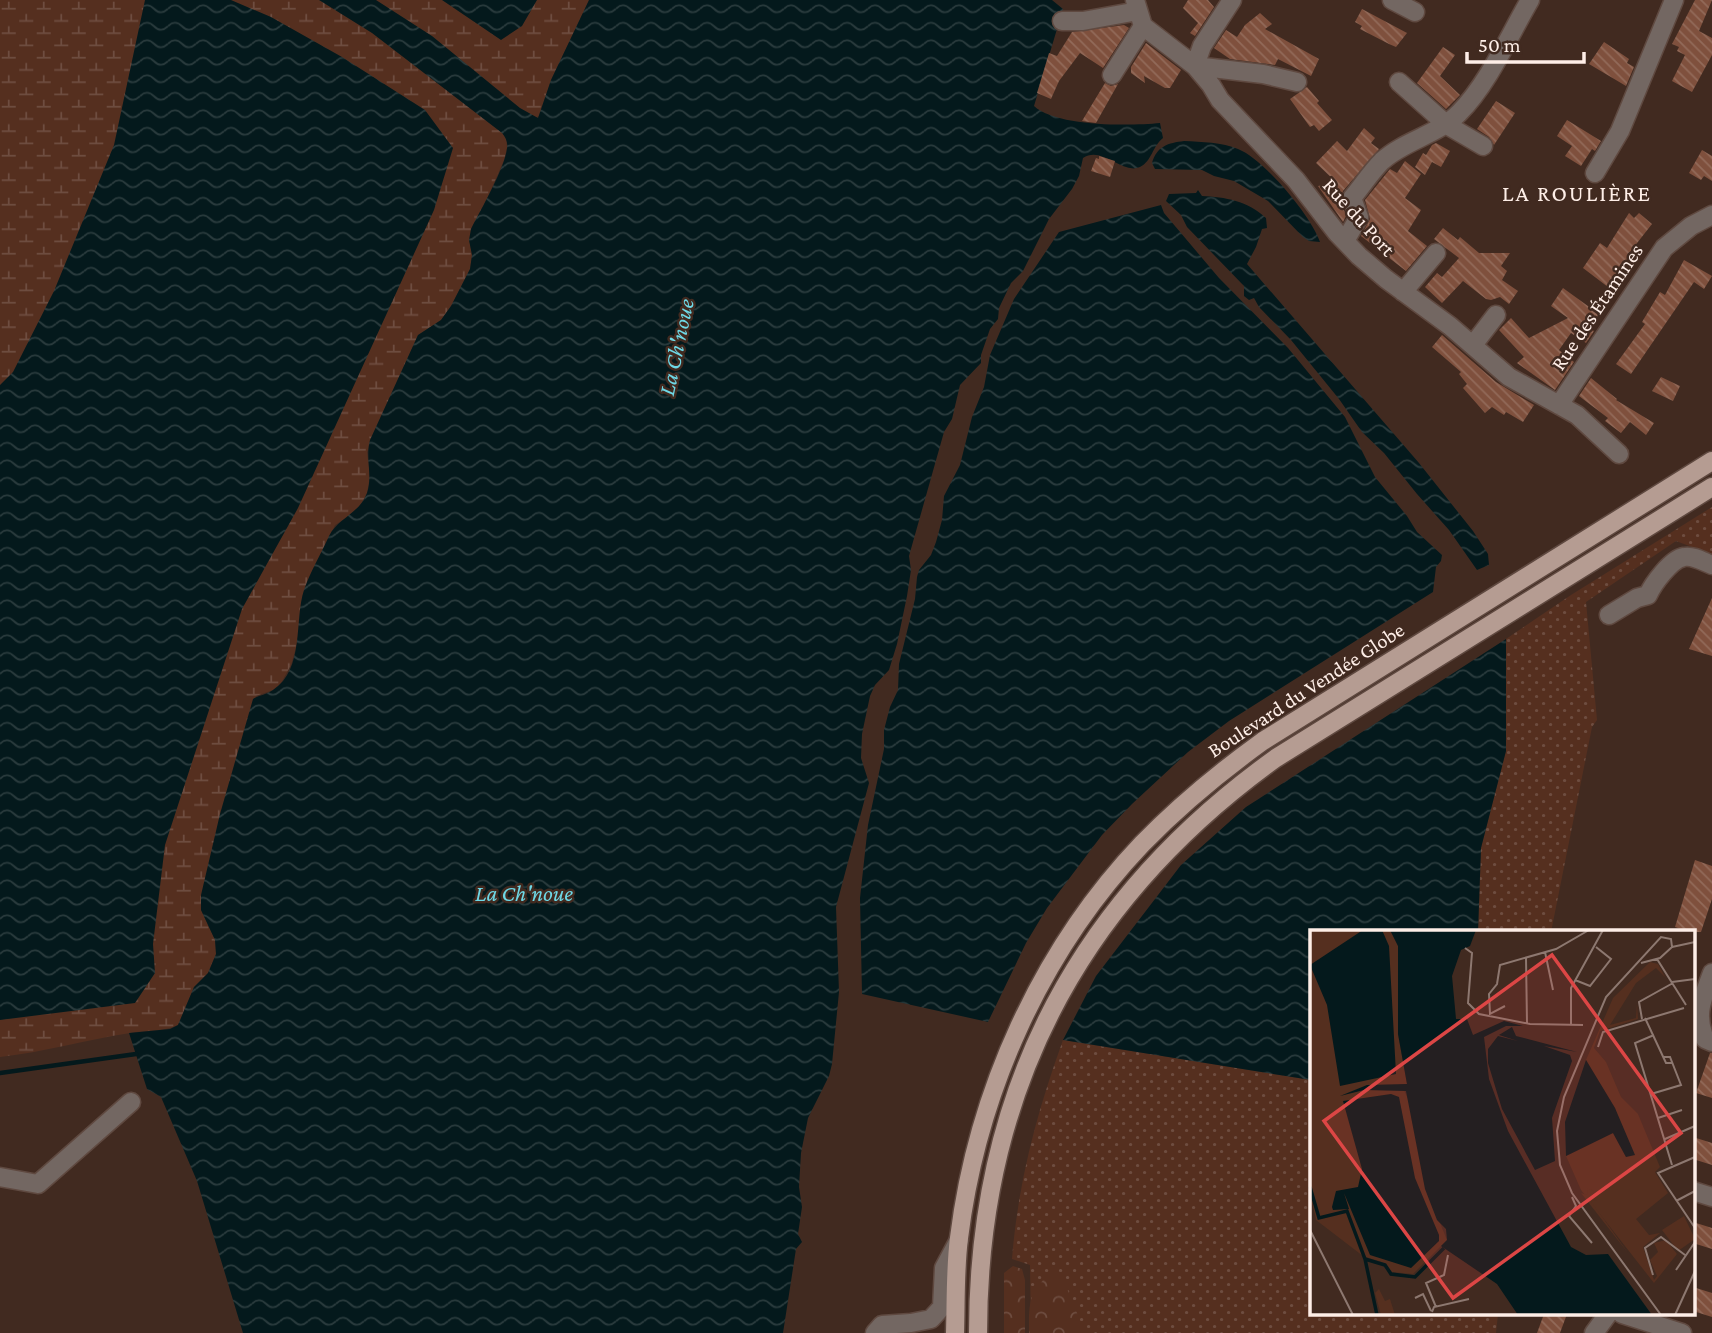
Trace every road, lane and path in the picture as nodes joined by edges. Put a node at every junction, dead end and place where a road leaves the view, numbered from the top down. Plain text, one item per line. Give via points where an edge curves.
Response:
1 (1232, 0) edge
2 (1392, 0) edge
3 (1530, 0) edge
4 (1674, 0) edge
5 (1139, 12) edge
6 (1415, 12) dead end
7 (1062, 21) dead end
8 (1195, 66) junction
9 (1112, 75) dead end
10 (1297, 82) dead end
11 (1399, 82) dead end
12 (1447, 124) junction
13 (1483, 146) dead end
14 (1595, 173) dead end
15 (1712, 215) edge
16 (1345, 241) junction
17 (1436, 253) dead end
18 (1403, 292) junction
19 (1496, 315) dead end
20 (1473, 345) junction
21 (1559, 405) junction
22 (1619, 454) dead end
23 (1712, 461) edge
24 (1712, 487) edge
25 (1712, 565) edge
26 (1609, 615) dead end
27 (1712, 973) edge
28 (1703, 1044) edge
29 (131, 1102) dead end
30 (0, 1177) edge
31 (1694, 1191) edge
32 (1712, 1197) edge
33 (959, 1240) junction
34 (1607, 1316) edge
35 (1628, 1316) edge
36 (911, 1323) junction
37 (875, 1333) edge
38 (932, 1333) edge
39 (955, 1333) edge
40 (978, 1333) edge
41 (1594, 1333) edge
42 (1682, 1333) edge

1 - 8 street via 1202,46
2 - 6 street
3 - 12 street via 1482,83 1461,113
4 - 14 street via 1620,131
5 - 7 street
5 - 8 street, Rue du Port
5 - 9 street
8 - 10 street
8 - 16 street, Rue du Port
11 - 12 street
12 - 13 street
12 - 16 street via 1383,160 1352,198 1359,218
15 - 21 street, Rue des Étamines via 1664,248
16 - 18 street, Rue du Port
17 - 18 street
18 - 20 street, Rue du Port
19 - 20 street
20 - 21 street, Rue du Port via 1520,385
21 - 22 street, Rue du Port via 1577,415
23 - 33 main road, Boulevard du Vendée Globe via 1263,741 1219,773 1140,846 1075,928 1024,1016 979,1139
24 - 40 main road, Boulevard du Vendée Globe via 1276,758 1195,822 1125,897 1049,1016 1012,1106 986,1213
25 - 26 street via 1682,557 1653,584 1648,595
27 - 28 street via 1699,1013
29 - 30 street via 38,1184
31 - 32 street
33 - 36 street via 944,1268 942,1307 931,1319
33 - 39 main road, Boulevard du Vendée Globe
34 - 41 street
35 - 42 street
36 - 37 street via 882,1325
36 - 38 street

